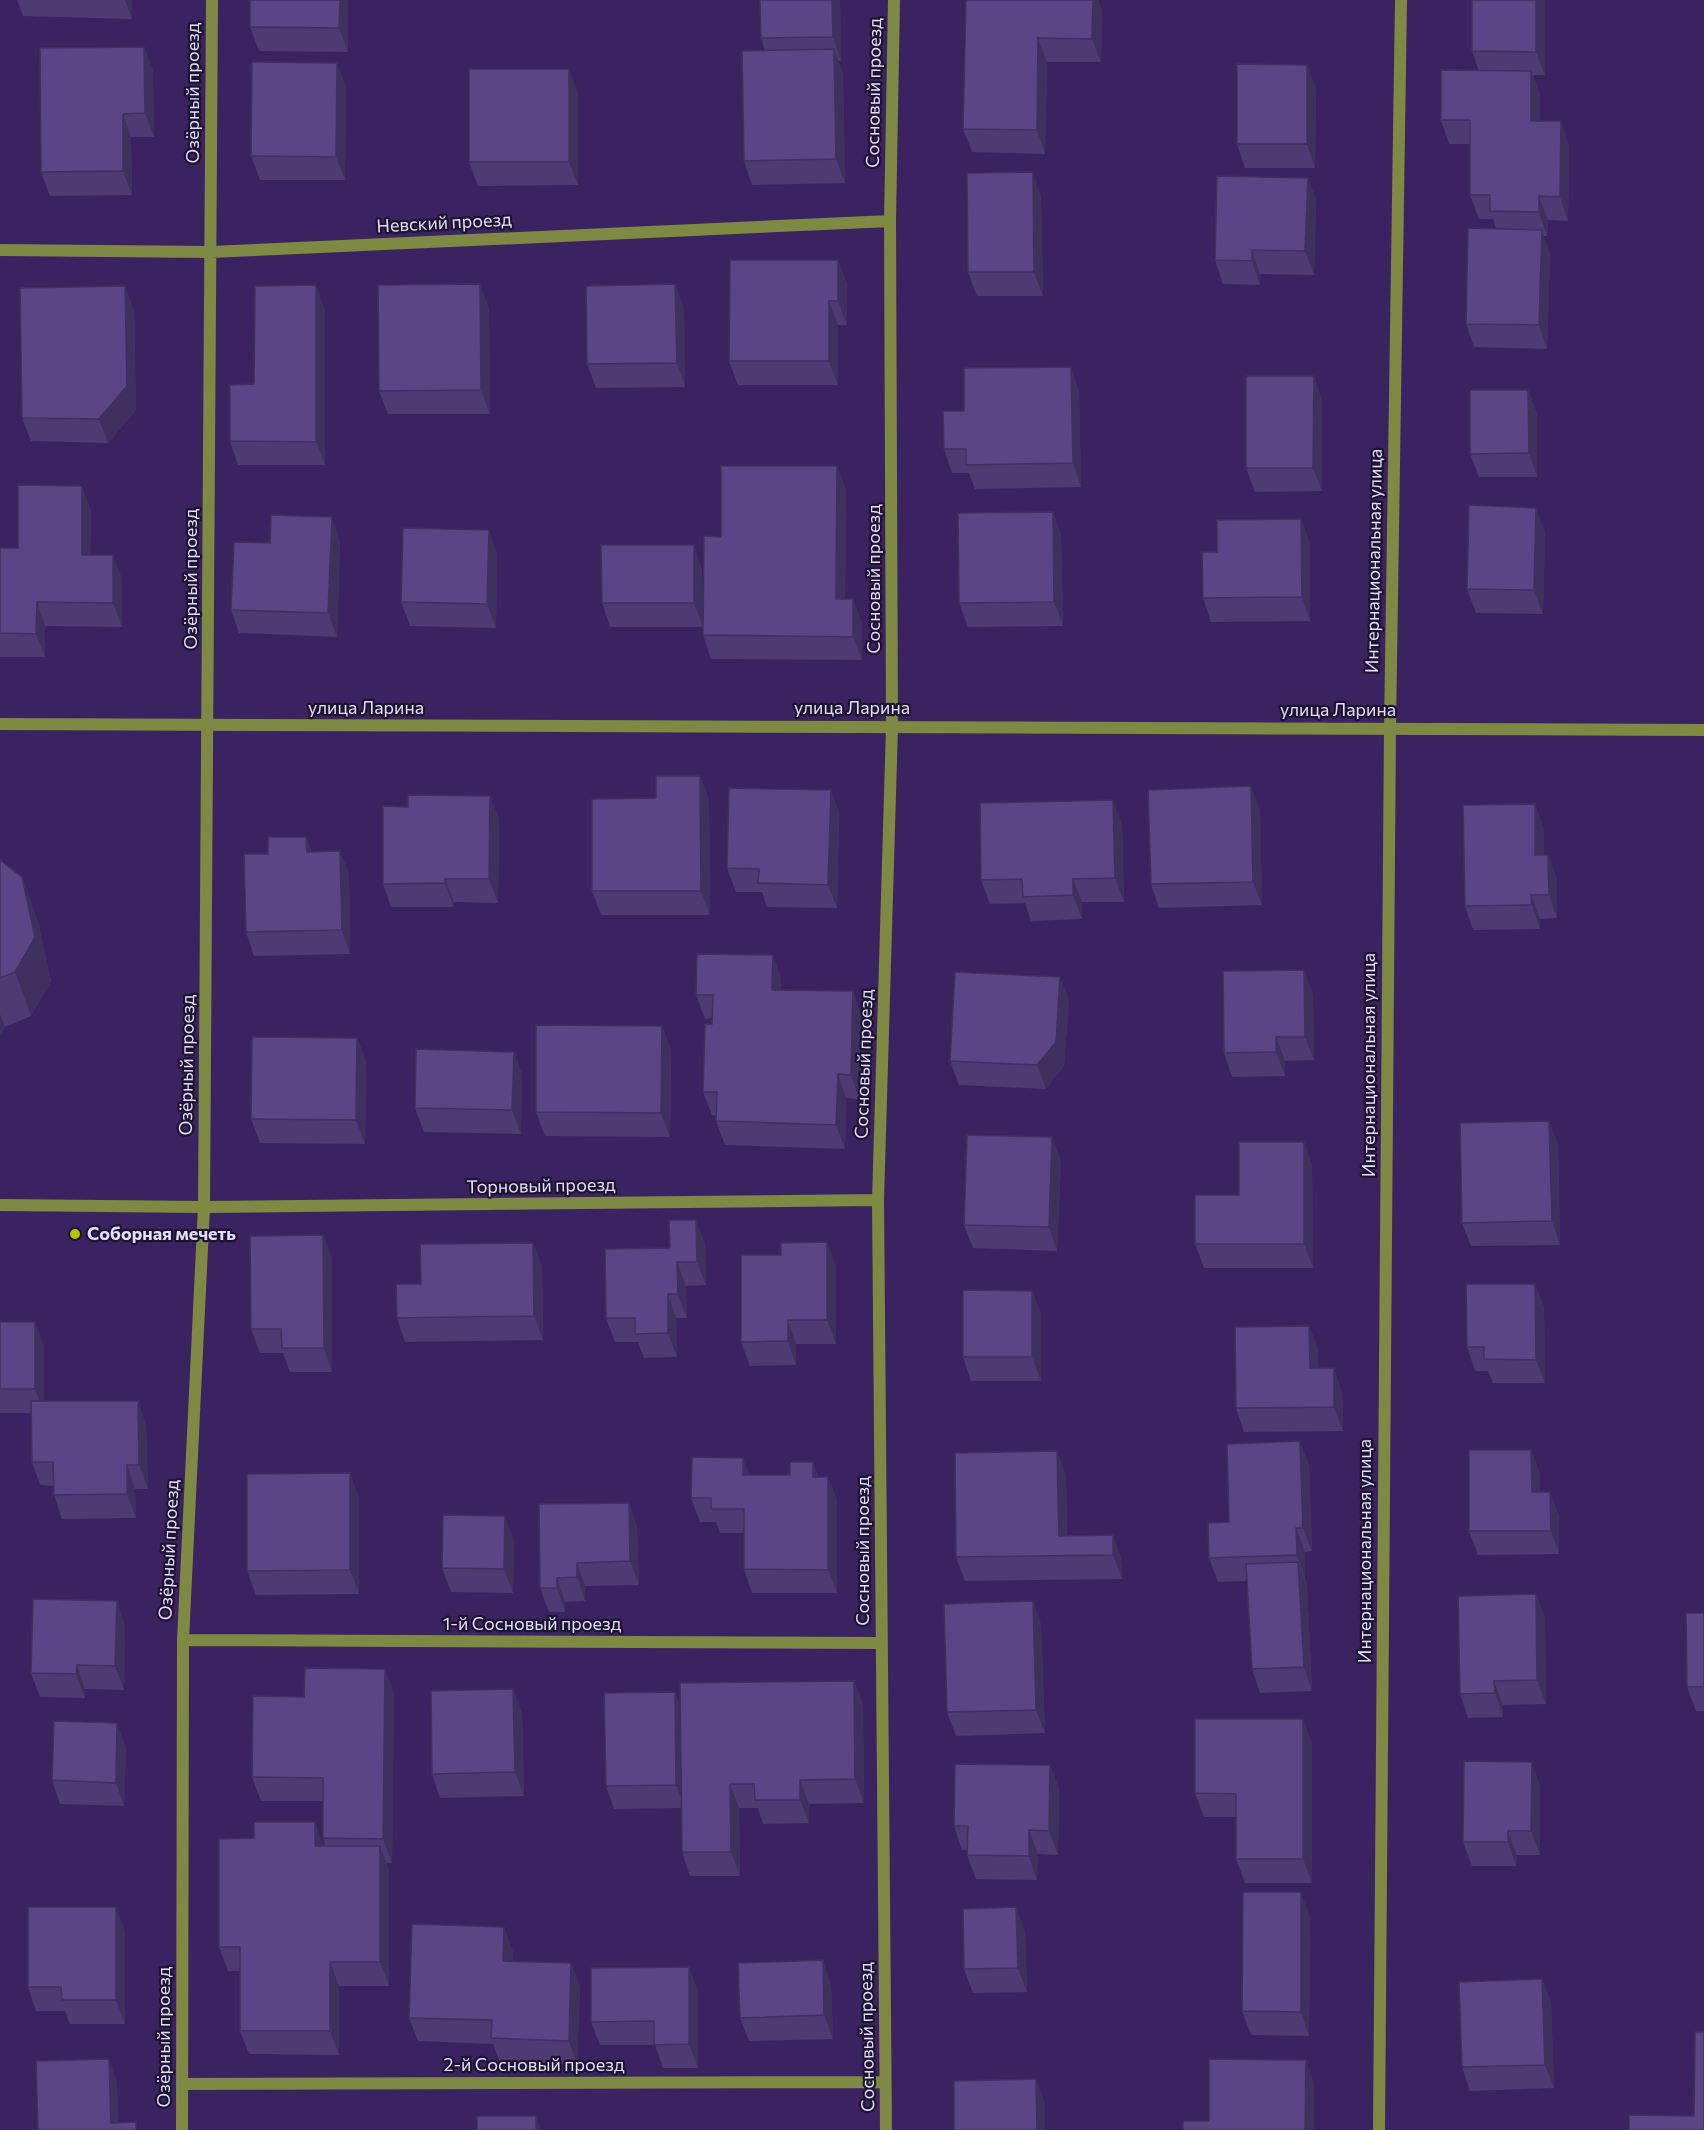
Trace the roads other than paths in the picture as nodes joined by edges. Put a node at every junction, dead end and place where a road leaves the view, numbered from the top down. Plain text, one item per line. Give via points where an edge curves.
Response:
1 (212, 0) edge
2 (894, 0) edge
3 (1401, 0) edge
4 (890, 220) junction
5 (0, 250) edge
6 (211, 252) junction
7 (0, 724) edge
8 (208, 725) junction
9 (892, 726) junction
10 (1390, 729) junction
11 (1704, 730) edge
12 (878, 1200) junction
13 (0, 1205) edge
14 (204, 1207) junction
15 (183, 1640) junction
16 (881, 1643) junction
17 (885, 2082) junction
18 (182, 2084) junction
19 (182, 2130) edge
20 (886, 2130) edge
21 (1379, 2130) edge

1 - 6 street, Озёрный проезд
2 - 4 street, Сосновый проезд
3 - 10 street, Интернациональная улица
4 - 6 street, Невский проезд
4 - 9 street, Сосновый проезд
5 - 6 street, Невский проезд
6 - 8 street, Озёрный проезд
7 - 8 street, улица Ларина
8 - 9 street, улица Ларина
8 - 14 street, Озёрный проезд
9 - 10 street, улица Ларина
9 - 12 street, Сосновый проезд
10 - 11 street, улица Ларина
10 - 21 street, Интернациональная улица
12 - 14 street, Торновый проезд
12 - 16 street, Сосновый проезд
13 - 14 street, Торновый проезд
14 - 15 street, Озёрный проезд
15 - 16 street, 1-й Сосновый проезд
15 - 18 street, Озёрный проезд
16 - 17 street, Сосновый проезд
17 - 18 street, 2-й Сосновый проезд
17 - 20 street, Сосновый проезд
18 - 19 street, Озёрный проезд

